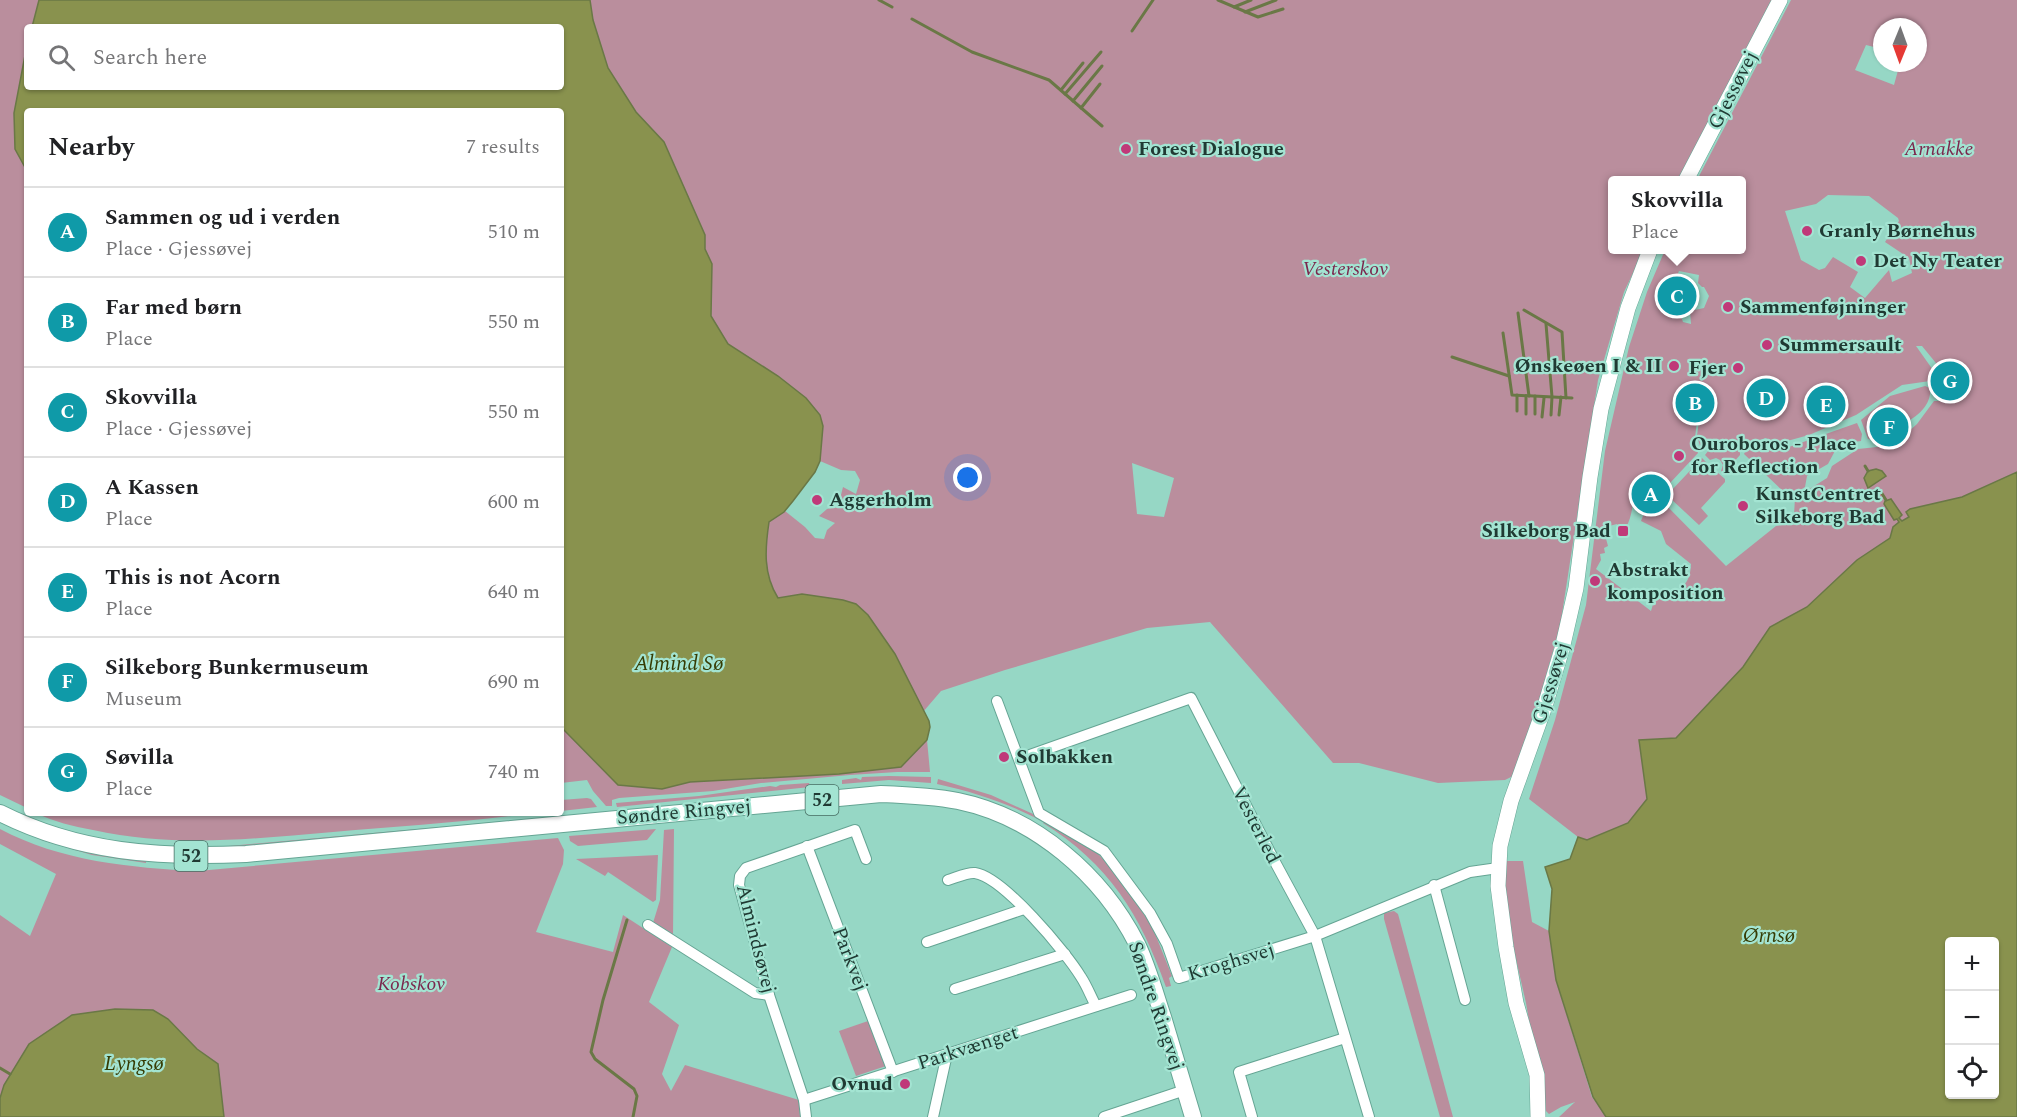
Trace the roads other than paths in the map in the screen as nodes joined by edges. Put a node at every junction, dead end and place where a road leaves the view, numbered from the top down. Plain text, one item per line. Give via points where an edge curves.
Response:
1 (1780, 0) edge
2 (1688, 176) edge
3 (1648, 254) edge
4 (997, 701) dead end
5 (1030, 754) dead end
6 (0, 813) edge
7 (807, 846) junction
8 (866, 859) dead end
9 (1498, 868) junction
10 (948, 880) dead end
11 (1434, 885) junction
12 (1024, 909) junction
13 (648, 925) dead end
14 (1315, 936) junction
15 (927, 942) dead end
16 (1065, 954) junction
17 (955, 988) dead end
18 (769, 995) junction
19 (1131, 995) dead end
20 (1465, 1000) dead end
21 (1096, 1006) junction
22 (1345, 1038) junction
23 (947, 1054) junction
24 (893, 1072) junction
25 (1185, 1090) junction
26 (804, 1100) junction
27 (806, 1117) edge
28 (933, 1117) edge
29 (1104, 1117) edge
30 (1193, 1117) edge
31 (1252, 1117) edge
32 (1369, 1117) edge
33 (1538, 1117) edge

1 - 2 street, Gjessøvej
3 - 9 street, Gjessøvej via 1628,308 1594,443 1576,588 1565,639 1511,801
4 - 14 street, Kroghsvej via 1039,813 1104,851 1150,913 1179,978
5 - 14 street, Vesterled via 1191,698
6 - 25 main road, Søndre Ringvej / 52 via 87,845 193,856 881,794 960,801 1033,831 1073,861 1106,896 1138,946
7 - 8 street, Almindsøvej via 855,830
7 - 18 street, Almindsøvej via 746,868 740,876
7 - 24 street, Parkvej
9 - 11 street, Kroghsvej via 1470,872
9 - 33 street, Gjessøvej via 1514,991 1537,1075
10 - 12 street via 974,873 1001,887
11 - 14 street, Kroghsvej
11 - 20 street
12 - 15 street
12 - 16 street
13 - 18 street via 755,993
14 - 22 street, Vesterled
16 - 17 street
16 - 21 street
18 - 26 street, Almindsøvej
19 - 21 street, Parkvænget
21 - 23 street, Parkvænget
22 - 31 street via 1239,1072
22 - 32 street, Vesterled
23 - 24 street, Parkvænget
23 - 28 street
24 - 26 street, Parkvænget
25 - 29 street
25 - 30 main road, Søndre Ringvej / 52
26 - 27 street, Almindsøvej

